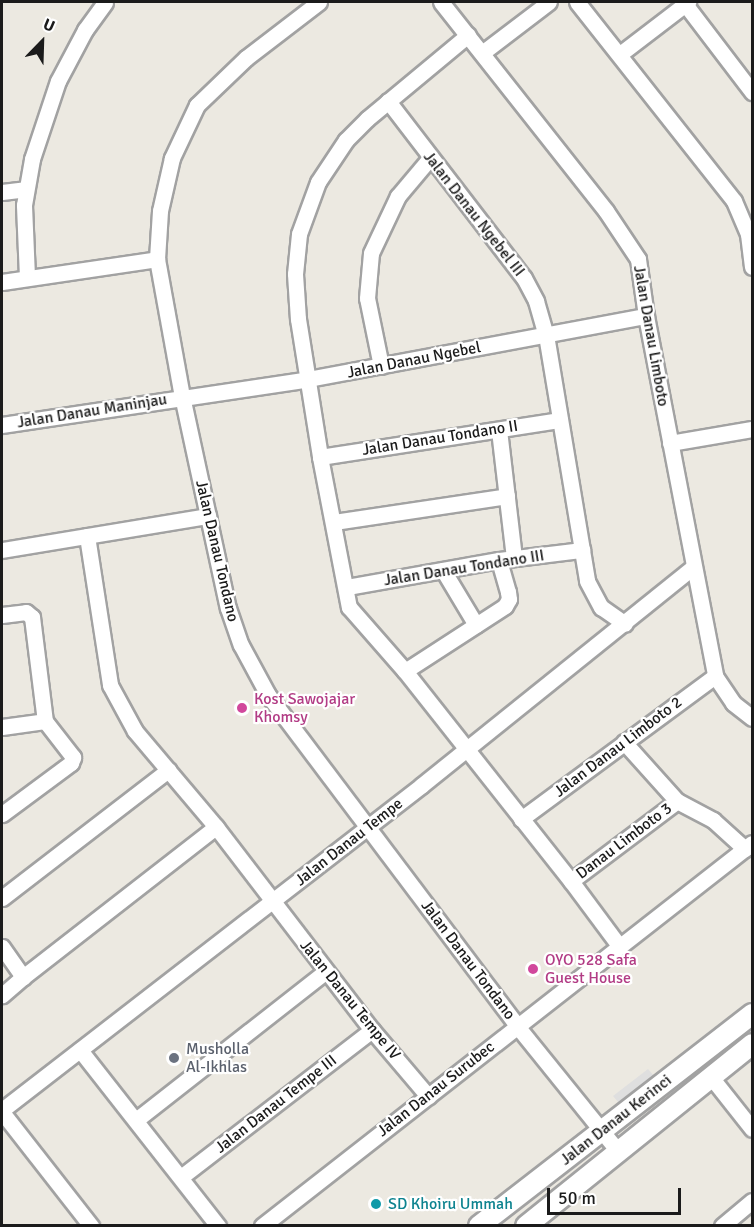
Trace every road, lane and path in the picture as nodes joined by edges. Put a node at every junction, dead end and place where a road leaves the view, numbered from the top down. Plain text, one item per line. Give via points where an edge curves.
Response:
1 (105, 2) edge
2 (319, 2) edge
3 (441, 2) edge
4 (549, 2) edge
5 (577, 2) edge
6 (686, 3) edge
7 (468, 35) junction
8 (482, 53) junction
9 (620, 54) junction
10 (753, 92) edge
11 (388, 101) junction
12 (430, 158) junction
13 (25, 189) junction
14 (2, 192) edge
15 (157, 259) junction
16 (753, 267) edge
17 (27, 277) junction
18 (2, 282) edge
19 (646, 316) junction
20 (546, 335) junction
21 (381, 366) junction
22 (308, 379) junction
23 (182, 396) junction
24 (560, 420) junction
25 (2, 425) edge
26 (753, 429) edge
27 (499, 430) junction
28 (670, 443) junction
29 (320, 457) junction
30 (507, 496) junction
31 (208, 516) junction
32 (334, 522) junction
33 (87, 536) junction
34 (2, 550) edge
35 (582, 550) junction
36 (506, 559) junction
37 (692, 568) junction
38 (443, 570) junction
39 (347, 587) junction
40 (2, 615) edge
41 (626, 624) junction
42 (476, 625) junction
43 (405, 671) junction
44 (715, 676) junction
45 (753, 718) edge
46 (45, 721) junction
47 (2, 726) edge
48 (624, 742) junction
49 (466, 751) junction
50 (168, 770) junction
51 (677, 801) junction
52 (2, 814) edge
53 (521, 819) junction
54 (216, 827) junction
55 (368, 827) junction
56 (749, 846) edge
57 (572, 881) junction
58 (2, 898) edge
59 (272, 902) junction
60 (2, 947) edge
61 (620, 947) junction
62 (326, 971) junction
63 (23, 977) junction
64 (2, 995) edge
65 (753, 1014) edge
66 (517, 1026) junction
67 (372, 1030) junction
68 (753, 1044) edge
69 (80, 1050) junction
70 (711, 1077) junction
71 (428, 1096) junction
72 (2, 1111) edge
73 (136, 1120) junction
74 (753, 1129) edge
75 (602, 1131) junction
76 (617, 1150) junction
77 (181, 1178) junction
78 (753, 1201) edge
79 (89, 1225) edge
80 (218, 1226) edge
81 (262, 1226) edge
82 (479, 1226) edge
83 (526, 1226) edge
84 (722, 1226) edge

1 - 13 street via 58,81
2 - 15 street, Jalan Danau Tondano via 246,58 197,105 165,177
3 - 7 street, Jalan Danau Limboto
4 - 8 street
5 - 9 street
6 - 9 street
6 - 10 street
7 - 8 street, Jalan Danau Limboto
7 - 11 street
8 - 19 street, Jalan Danau Limboto via 624,235 638,259
9 - 16 street via 734,201 748,234
11 - 12 street, Jalan Danau Ngebel III
11 - 22 street via 353,133 332,160 318,182 299,234 298,319
12 - 20 street, Jalan Danau Ngebel III via 524,278
12 - 21 street via 398,196 371,253 367,298
13 - 14 street
13 - 17 street
15 - 17 street
15 - 23 street, Jalan Danau Tondano
17 - 18 street
19 - 20 street, Jalan Danau Ngebel
19 - 28 street, Jalan Danau Limboto
20 - 21 street, Jalan Danau Ngebel
20 - 24 street, Jalan Danau Ngebel III
21 - 22 street, Jalan Danau Ngebel
22 - 23 street, Jalan Danau Ngebel
22 - 29 street
23 - 25 street, Jalan Danau Maninjau
23 - 31 street, Jalan Danau Tondano
24 - 27 street, Jalan Danau Tondano II
24 - 35 street, Jalan Danau Ngebel III
26 - 28 street
27 - 29 street, Jalan Danau Tondano II
27 - 30 street
28 - 37 street, Jalan Danau Limboto
29 - 32 street
30 - 32 street
30 - 36 street
31 - 33 street
31 - 55 street, Jalan Danau Tondano via 228,608 241,645 268,695
32 - 39 street
33 - 34 street
33 - 50 street, Jalan Danau Tempe IV via 110,685 135,731
35 - 36 street, Jalan Danau Tondano III
35 - 41 street, Jalan Danau Ngebel III via 593,595 602,607
36 - 38 street, Jalan Danau Tondano III
36 - 42 street via 509,599 505,606
37 - 41 street, Jalan Danau Tempe
37 - 44 street, Jalan Danau Limboto
38 - 39 street, Jalan Danau Tondano III
38 - 42 street
39 - 43 street via 349,607
40 - 46 street via 26,612 32,617
41 - 49 street, Jalan Danau Tempe
42 - 43 street
43 - 49 street
44 - 45 street, Jalan Danau Limboto via 733,703
44 - 48 street, Jalan Danau Limboto 2
46 - 47 street
46 - 52 street via 72,754 72,760
48 - 51 street
48 - 53 street, Jalan Danau Limboto 2
49 - 53 street
49 - 55 street, Jalan Danau Tempe
50 - 54 street, Jalan Danau Tempe IV
50 - 58 street
51 - 56 street
51 - 57 street, Danau Limboto 3
53 - 57 street
54 - 59 street, Jalan Danau Tempe IV
54 - 63 street
55 - 59 street, Jalan Danau Tempe
55 - 66 street, Jalan Danau Tondano
56 - 61 street, Jalan Danau Surubec
57 - 61 street
59 - 62 street, Jalan Danau Tempe IV
59 - 69 street, Jalan Danau Tempe
60 - 63 street
61 - 66 street, Jalan Danau Surubec
62 - 67 street, Jalan Danau Tempe IV
62 - 73 street
63 - 64 street
65 - 75 street, Jalan Danau Kerinci
66 - 71 street, Jalan Danau Surubec
66 - 75 street, Jalan Danau Tondano
67 - 71 street, Jalan Danau Tempe IV
67 - 77 street, Jalan Danau Tempe III
68 - 70 street, Jalan Danau Kerinci
69 - 72 street, Jalan Danau Tempe
69 - 73 street
70 - 74 street
70 - 76 street, Jalan Danau Kerinci
71 - 81 street, Jalan Danau Surubec
72 - 79 street
73 - 77 street
75 - 76 street, Jalan Danau Tondano
75 - 82 street, Jalan Danau Kerinci
76 - 83 street, Jalan Danau Kerinci
77 - 80 street
78 - 84 street

